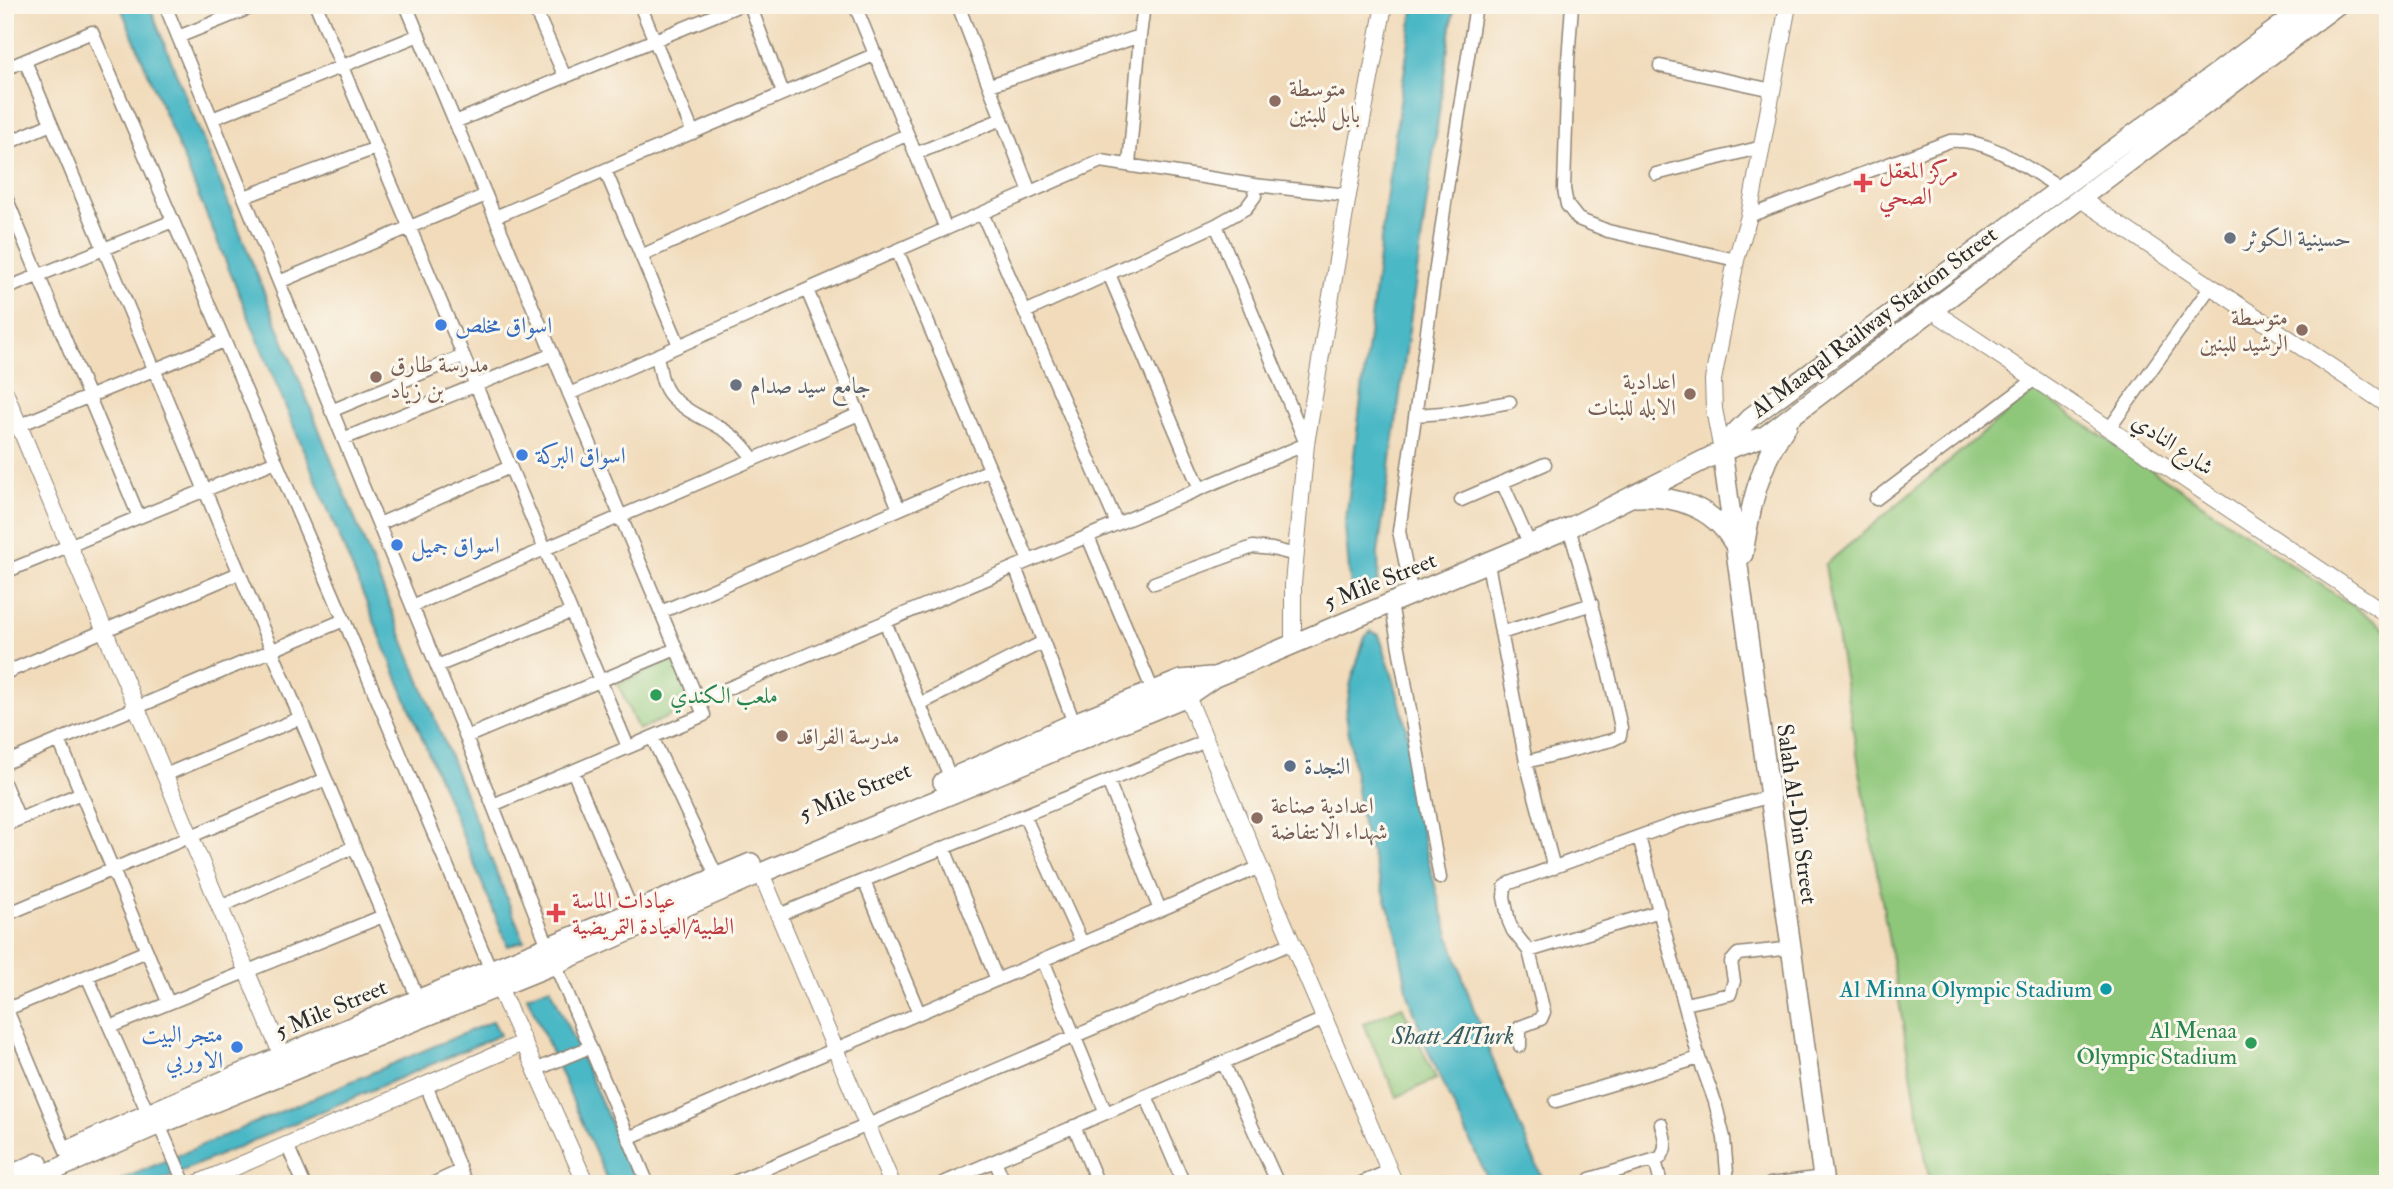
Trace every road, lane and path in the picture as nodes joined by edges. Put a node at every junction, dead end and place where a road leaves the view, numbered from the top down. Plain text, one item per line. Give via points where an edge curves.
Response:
1 (165, 5) edge
2 (257, 5) edge
3 (316, 5) edge
4 (407, 5) edge
5 (533, 5) edge
6 (640, 5) edge
7 (740, 5) edge
8 (750, 5) edge
9 (855, 5) edge
10 (1144, 5) edge
11 (1384, 5) edge
12 (1476, 5) edge
13 (1572, 5) edge
14 (1788, 5) edge
15 (2309, 5) edge
16 (2337, 5) edge
17 (960, 6) edge
18 (419, 35) junction
19 (1139, 36) junction
20 (178, 37) junction
21 (655, 40) junction
22 (876, 54) junction
23 (25, 61) junction
24 (1660, 66) dead end
25 (341, 67) junction
26 (5, 69) edge
27 (565, 77) junction
28 (990, 85) junction
29 (1773, 90) junction
30 (783, 93) junction
31 (1002, 118) junction
32 (212, 119) junction
33 (456, 122) junction
34 (51, 124) junction
35 (693, 133) junction
36 (906, 135) junction
37 (5, 144) edge
38 (1762, 147) junction
39 (376, 148) junction
40 (915, 154) junction
41 (1129, 165) junction
42 (605, 170) junction
43 (1656, 174) dead end
44 (1254, 185) junction
45 (2060, 188) junction
46 (1030, 192) junction
47 (5, 195) edge
48 (486, 195) junction
49 (1348, 195) junction
50 (244, 197) junction
51 (2080, 198) junction
52 (982, 213) junction
53 (1749, 216) junction
54 (495, 217) junction
55 (173, 221) junction
56 (1216, 225) junction
57 (409, 228) junction
58 (946, 229) junction
59 (104, 249) junction
60 (897, 250) junction
61 (641, 256) junction
62 (1736, 260) junction
63 (1109, 274) junction
64 (39, 275) junction
65 (279, 282) junction
66 (2211, 286) junction
67 (5, 289) edge
68 (807, 290) junction
69 (1933, 311) junction
70 (1025, 312) junction
71 (224, 341) junction
72 (679, 345) junction
73 (553, 354) junction
74 (657, 355) junction
75 (463, 356) junction
76 (154, 369) junction
77 (2035, 379) junction
78 (476, 385) junction
79 (5, 392) edge
80 (569, 394) junction
81 (89, 396) junction
82 (1510, 402) dead end
83 (2388, 405) edge
84 (331, 411) junction
85 (1796, 413) junction
86 (859, 414) junction
87 (1416, 415) junction
88 (12, 428) edge
89 (2109, 429) junction
90 (343, 439) junction
91 (1306, 444) junction
92 (1722, 451) junction
93 (753, 460) junction
94 (276, 461) junction
95 (1545, 464) dead end
96 (510, 467) junction
97 (990, 470) junction
98 (1502, 482) junction
99 (1200, 489) junction
100 (205, 490) junction
101 (1635, 497) junction
102 (1876, 499) dead end
103 (1461, 500) dead end
104 (899, 509) junction
105 (621, 516) junction
106 (139, 517) junction
107 (379, 524) junction
108 (1117, 524) junction
109 (1569, 528) junction
110 (1088, 537) junction
111 (1530, 545) junction
112 (69, 546) junction
113 (1736, 547) junction
114 (545, 549) junction
115 (1296, 555) junction
116 (1029, 561) junction
117 (1488, 564) junction
118 (1015, 567) junction
119 (5, 572) edge
120 (239, 573) junction
121 (1740, 576) junction
122 (1154, 583) dead end
123 (1412, 595) junction
124 (1391, 603) junction
125 (1592, 604) junction
126 (412, 606) junction
127 (571, 612) junction
128 (661, 612) junction
129 (2388, 615) edge
130 (344, 620) junction
131 (885, 622) junction
132 (105, 631) junction
133 (1501, 633) junction
134 (1043, 642) junction
135 (1293, 643) junction
136 (676, 649) junction
137 (272, 650) junction
138 (437, 666) junction
139 (5, 673) edge
140 (600, 680) junction
141 (1184, 688) junction
142 (1153, 691) junction
143 (698, 701) junction
144 (920, 704) junction
145 (137, 707) junction
146 (300, 718) junction
147 (1074, 723) junction
148 (466, 737) junction
149 (652, 737) junction
150 (59, 740) junction
151 (1206, 741) junction
152 (628, 747) junction
153 (1526, 762) junction
154 (5, 763) edge
155 (573, 771) junction
156 (165, 775) junction
157 (326, 779) junction
158 (951, 779) junction
159 (1108, 781) junction
160 (5, 785) edge
161 (81, 793) junction
162 (1770, 796) junction
163 (493, 805) junction
164 (1024, 815) junction
165 (19, 819) junction
166 (5, 825) edge
167 (191, 836) junction
168 (1639, 837) junction
169 (354, 847) junction
170 (944, 848) junction
171 (1260, 867) junction
172 (1554, 868) junction
173 (113, 870) junction
174 (761, 873) junction
175 (717, 877) junction
176 (1440, 878) dead end
177 (864, 881) junction
178 (220, 907) junction
179 (1160, 910) junction
180 (1660, 911) junction
181 (633, 913) junction
182 (5, 915) edge
183 (779, 915) junction
184 (383, 916) junction
185 (1082, 943) junction
186 (1292, 943) junction
187 (1791, 948) junction
188 (147, 951) junction
189 (1529, 951) junction
190 (552, 956) junction
191 (1043, 960) junction
192 (490, 968) junction
193 (247, 971) junction
194 (87, 976) junction
195 (997, 980) junction
196 (499, 986) junction
197 (418, 999) junction
198 (168, 1002) junction
199 (1685, 1004) junction
200 (6, 1008) edge
201 (919, 1013) junction
202 (1324, 1019) junction
203 (110, 1027) junction
204 (1074, 1036) junction
205 (523, 1043) junction
206 (1520, 1046) dead end
207 (590, 1047) junction
208 (835, 1049) junction
209 (282, 1056) junction
210 (1699, 1058) junction
211 (1223, 1062) junction
212 (535, 1070) junction
213 (426, 1085) junction
214 (1146, 1096) junction
215 (1556, 1101) dead end
216 (1106, 1113) junction
217 (153, 1119) junction
218 (1661, 1124) dead end
219 (867, 1125) junction
220 (1074, 1126) junction
221 (628, 1138) junction
222 (287, 1145) junction
223 (66, 1151) junction
224 (1655, 1160) junction
225 (995, 1161) junction
226 (460, 1171) junction
227 (1392, 1177) edge
228 (5, 1178) edge
229 (1590, 1179) dead end
230 (215, 1180) edge
231 (1824, 1180) edge
232 (23, 1184) edge
233 (185, 1184) edge
234 (196, 1184) edge
235 (304, 1184) edge
236 (432, 1184) edge
237 (466, 1184) edge
238 (586, 1184) edge
239 (648, 1184) edge
240 (730, 1184) edge
241 (892, 1184) edge
242 (942, 1184) edge
243 (1005, 1184) edge
244 (1098, 1184) edge
245 (1184, 1184) edge
246 (1278, 1184) edge
247 (1359, 1184) edge
248 (1661, 1184) edge
249 (1728, 1184) edge
250 (1770, 1184) edge

1 - 20 street
2 - 20 street
3 - 25 street
4 - 18 street
5 - 27 street
6 - 21 street
7 - 21 street
8 - 30 street
9 - 22 street
10 - 19 street
11 - 49 street
12 - 87 street
13 - 62 street via 1567,205 1578,219 1608,231
14 - 29 street
15 - 45 main road, Al Maaqal Railway Station Street
16 - 51 main road, Al Maaqal Railway Station Street
17 - 28 street
18 - 25 street
18 - 33 street
19 - 28 street
19 - 41 street
20 - 32 street
21 - 27 street
21 - 35 street
22 - 30 street
22 - 36 street
23 - 26 street
23 - 34 street
23 - 55 street via 92,32
24 - 29 street
25 - 32 street
25 - 39 street
27 - 33 street
28 - 31 street
29 - 38 street
30 - 35 street
31 - 40 street
31 - 46 street
32 - 50 street
33 - 48 street
34 - 37 street
34 - 59 street
35 - 42 street
36 - 40 street
36 - 61 street
38 - 43 street
38 - 53 street
39 - 50 street
39 - 57 street
40 - 58 street
41 - 44 street
41 - 46 street via 1101,161
42 - 54 street
42 - 61 street
44 - 49 street
44 - 56 street via 1255,196 1246,208
45 - 53 street via 1965,139
45 - 92 main road, Al Maaqal Railway Station Street via 1751,417
46 - 52 street
47 - 64 street
48 - 54 street
48 - 57 street
49 - 91 street
50 - 65 street
51 - 66 street
51 - 69 main road, Al Maaqal Railway Station Street
52 - 58 street
52 - 70 street
53 - 62 street
54 - 73 street
55 - 59 street
55 - 71 street
56 - 63 street
56 - 91 street
57 - 65 street
57 - 75 street
58 - 60 street
59 - 64 street
59 - 76 street
60 - 68 street
60 - 97 street
61 - 72 street
62 - 92 street via 1713,380
63 - 70 street
63 - 99 street
64 - 67 street
64 - 81 street
65 - 84 street
66 - 83 street
66 - 89 street
68 - 72 street
68 - 86 street
69 - 77 street, شارع النادي
69 - 85 main road, Al Maaqal Railway Station Street
70 - 108 street
71 - 76 street
71 - 94 street
72 - 74 street
73 - 78 street
73 - 80 street
74 - 80 street
74 - 93 street via 662,381 671,396 726,430
75 - 78 street
75 - 84 street
76 - 81 street
76 - 100 street
77 - 89 street, شارع النادي
77 - 102 street
78 - 90 street
78 - 96 street
79 - 88 street
80 - 105 street
81 - 88 street
81 - 106 street
82 - 87 street
84 - 90 street
85 - 92 main road, Al Maaqal Railway Station Street via 1765,436
85 - 121 main road via 1773,445 1760,475
86 - 93 street
86 - 104 street
87 - 123 street via 1399,531
88 - 112 street
89 - 129 street, شارع النادي
90 - 107 street
91 - 99 street
91 - 115 street
92 - 101 main road, 5 Mile Street
92 - 113 main road, Salah Al-Din Street
93 - 105 street
94 - 100 street
94 - 130 street
95 - 98 street
96 - 107 street
96 - 114 street
97 - 104 street
97 - 116 street
98 - 103 street
98 - 111 street
99 - 108 street
100 - 106 street
100 - 120 street
101 - 109 main road, 5 Mile Street
101 - 113 main road via 1660,497 1696,507 1719,522
104 - 128 street
105 - 114 street
105 - 128 street
106 - 112 street
107 - 126 street
108 - 110 street
109 - 111 main road, 5 Mile Street
109 - 125 street
110 - 116 street
110 - 142 street
111 - 117 main road, 5 Mile Street
112 - 119 street
112 - 132 street
113 - 121 main road, Salah Al-Din Street
114 - 126 street
114 - 127 street
115 - 122 street via 1254,547
115 - 135 street
116 - 118 street
117 - 123 main road, 5 Mile Street
117 - 133 street
118 - 131 street
118 - 134 street
120 - 132 street
120 - 137 street
121 - 162 main road, Salah Al-Din Street
123 - 124 main road, 5 Mile Street
124 - 135 main road, 5 Mile Street
124 - 176 street
125 - 133 street
125 - 153 street via 1620,736
126 - 138 street
127 - 138 street
127 - 140 street
128 - 136 street
130 - 137 street
130 - 192 street
131 - 143 street
131 - 144 street
132 - 139 street
132 - 145 street
133 - 153 street
134 - 144 street
134 - 147 street
135 - 141 main road, 5 Mile Street
136 - 140 street
136 - 143 street
137 - 145 street
137 - 146 street
138 - 148 street
140 - 148 street
140 - 152 street
141 - 142 main road, 5 Mile Street
141 - 151 street
141 - 174 main road, 5 Mile Street
142 - 147 main road, 5 Mile Street
143 - 149 street via 704,715
144 - 158 street
145 - 150 street
145 - 156 street
146 - 156 street
146 - 157 street
147 - 158 main road, 5 Mile Street
148 - 163 street
149 - 152 street
149 - 175 street
150 - 154 street
150 - 161 street
151 - 159 street
151 - 171 street
152 - 155 street
153 - 172 street
155 - 163 street
155 - 181 street
156 - 167 street
157 - 167 street
157 - 169 street
158 - 175 main road, 5 Mile Street
159 - 164 street
159 - 179 street
160 - 165 street
161 - 165 street
161 - 173 street
162 - 168 street
162 - 187 main road, Salah Al-Din Street
163 - 190 street
164 - 170 street
164 - 185 street
165 - 166 street
167 - 173 street
167 - 178 street
168 - 172 street
168 - 180 street
169 - 178 street
169 - 184 street
170 - 177 street
170 - 195 street
171 - 179 street
171 - 186 street
172 - 189 street via 1505,887 1509,922
173 - 182 street
173 - 188 street
174 - 183 street
174 - 190 main road, 5 Mile Street
175 - 181 main road, 5 Mile Street
177 - 183 street
177 - 201 street
178 - 193 street
179 - 185 street
180 - 189 street
180 - 199 street
181 - 190 main road, 5 Mile Street
183 - 208 street
184 - 193 street
184 - 197 street
185 - 191 street
186 - 202 street
186 - 204 street
187 - 199 street via 1733,957 1730,993
187 - 231 main road, Salah Al-Din Street
188 - 194 street
188 - 198 street
189 - 206 street via 1544,1012 1541,1019 1520,1027
190 - 192 main road, 5 Mile Street
190 - 196 main road, 5 Mile Street
190 - 207 street
191 - 195 street
191 - 204 street
192 - 196 street
192 - 197 main road, 5 Mile Street
193 - 198 street
193 - 209 street
194 - 200 street
194 - 203 street
195 - 201 street
196 - 205 street
196 - 217 main road, 5 Mile Street
197 - 209 main road, 5 Mile Street
198 - 203 street
199 - 210 street
200 - 223 street
201 - 208 street
202 - 211 street
202 - 227 street
203 - 217 street
204 - 216 street
204 - 219 street
205 - 212 street
205 - 213 street
207 - 212 street
207 - 221 street
208 - 219 street
208 - 221 street
209 - 217 main road, 5 Mile Street
210 - 215 street
210 - 249 street via 1724,1138
211 - 214 street
211 - 246 street
212 - 238 street
213 - 222 street
213 - 226 street
214 - 216 street
214 - 245 street
216 - 220 street
217 - 223 main road, 5 Mile Street
217 - 232 main road, 5 Mile Street
217 - 233 street
218 - 224 street via 1665,1152
219 - 240 street
219 - 241 street
220 - 225 street
220 - 244 street
221 - 239 street
222 - 230 street
222 - 235 street
223 - 228 main road, 5 Mile Street
224 - 229 street
224 - 248 street
225 - 242 street
225 - 243 street
226 - 236 street
226 - 237 street
227 - 247 street
230 - 234 street
231 - 250 street

